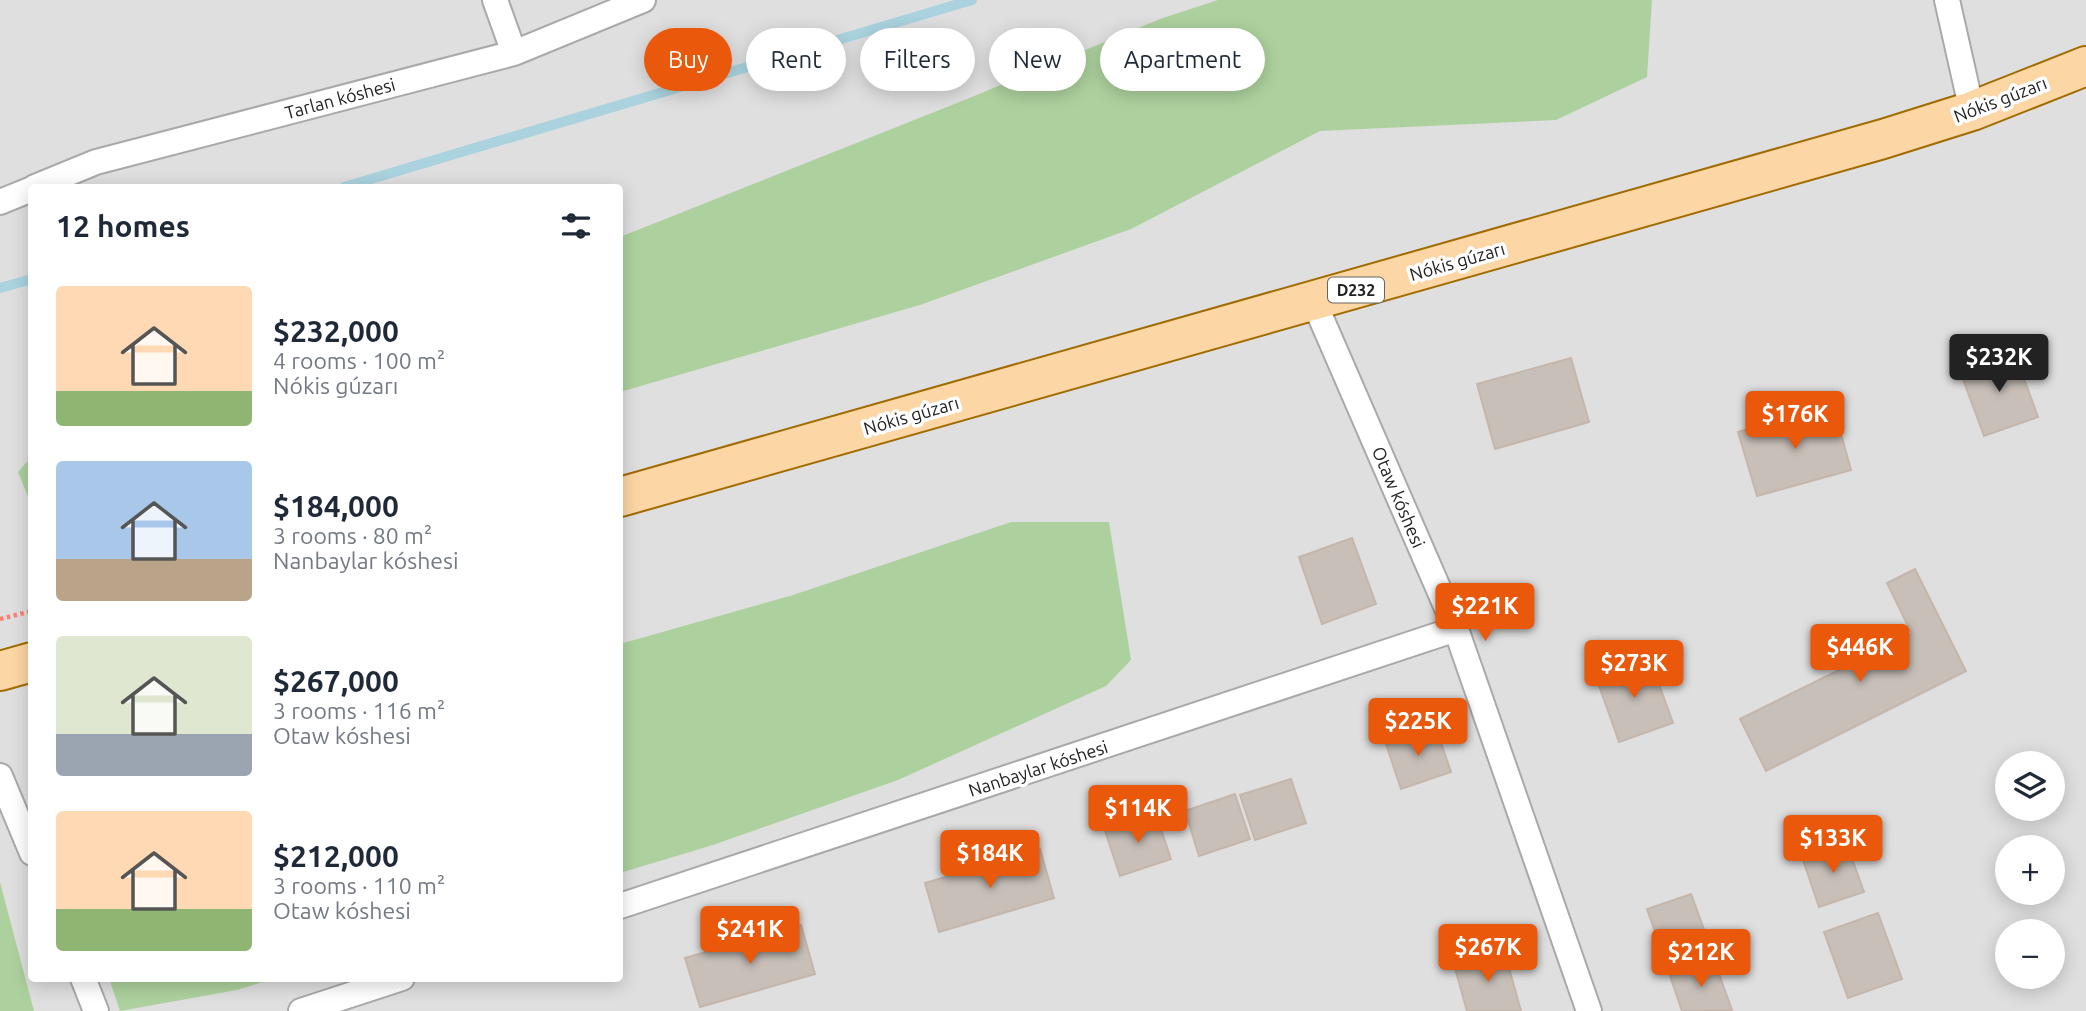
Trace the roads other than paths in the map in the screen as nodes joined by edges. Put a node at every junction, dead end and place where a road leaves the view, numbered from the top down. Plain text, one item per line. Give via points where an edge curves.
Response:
1 (495, 0) edge
2 (643, 0) edge
3 (1947, 0) edge
4 (514, 53) junction
5 (2086, 66) edge
6 (1972, 111) junction
7 (43, 184) edge
8 (28, 190) edge
9 (0, 202) edge
10 (1314, 302) junction
11 (623, 496) edge
12 (1456, 629) junction
13 (28, 663) edge
14 (0, 671) edge
15 (0, 776) edge
16 (28, 843) edge
17 (623, 905) edge
18 (85, 982) edge
19 (390, 982) edge
20 (96, 1011) edge
21 (302, 1011) edge
22 (1589, 1011) edge

1 - 4 street
2 - 4 street, Tarlan kóshesi
3 - 6 street
4 - 7 street, Tarlan kóshesi via 96,162
5 - 6 main road, Nókis gúzarı / D232
6 - 10 main road, Nókis gúzarı / D232
8 - 9 street, Tarlan kóshesi
10 - 11 main road, Nókis gúzarı / D232
10 - 12 street, Otaw kóshesi
12 - 17 street, Nanbaylar kóshesi
12 - 22 street, Otaw kóshesi
13 - 14 main road
15 - 16 street
18 - 20 street
19 - 21 street

